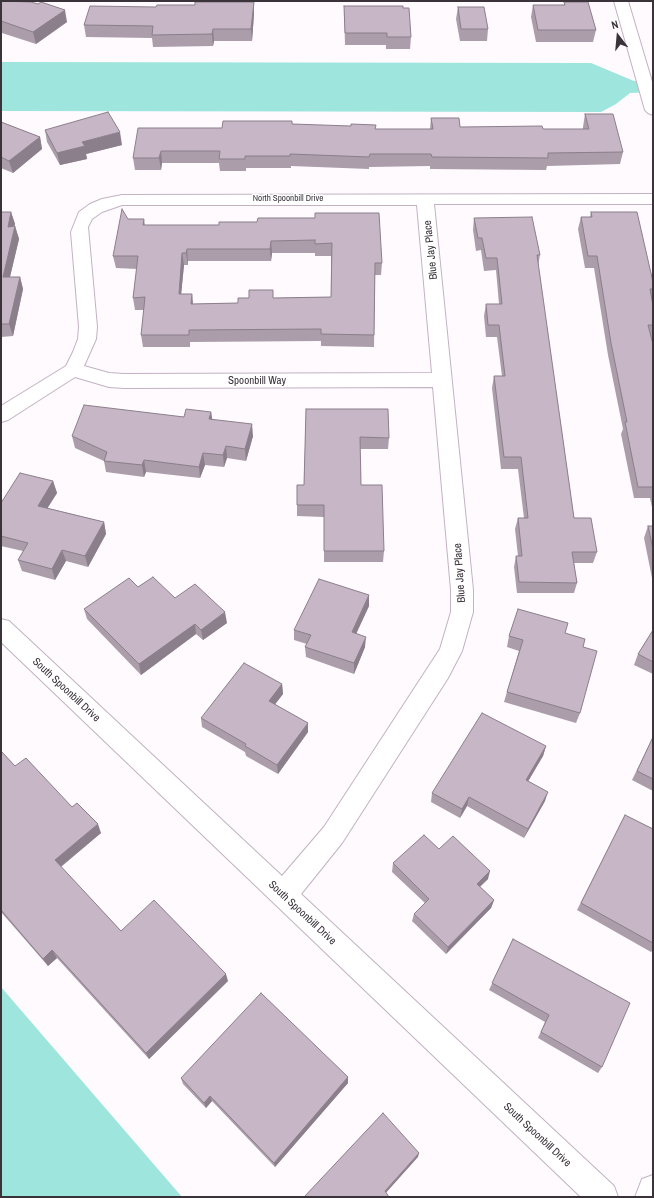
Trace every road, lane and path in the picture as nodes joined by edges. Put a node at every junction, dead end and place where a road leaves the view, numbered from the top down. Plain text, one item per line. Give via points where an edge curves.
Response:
1 (621, 1) edge
2 (653, 110) edge
3 (425, 198) junction
4 (653, 199) edge
5 (73, 370) junction
6 (442, 380) junction
7 (1, 415) edge
8 (1, 628) edge
9 (283, 895) junction
10 (653, 1190) edge
11 (603, 1197) edge
12 (650, 1197) edge

1 - 2 street
3 - 4 street, North Spoonbill Drive
3 - 5 street, North Spoonbill Drive via 122,200 96,208 85,216 78,232 88,327 87,339
3 - 6 street, Blue Jay Place
5 - 6 street, Spoonbill Way via 124,381
5 - 7 street
6 - 9 street, Blue Jay Place via 462,590 462,612 457,632 451,651 440,671 333,835
8 - 9 street, South Spoonbill Drive
9 - 11 street, South Spoonbill Drive
10 - 12 street

